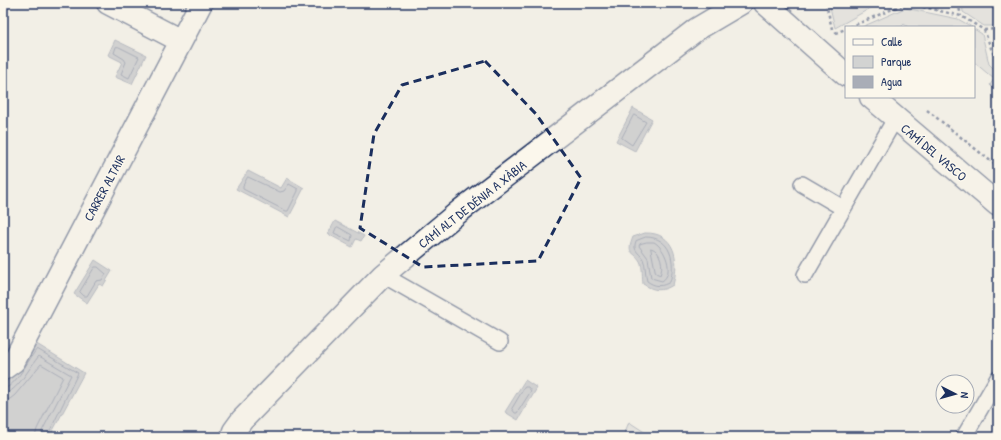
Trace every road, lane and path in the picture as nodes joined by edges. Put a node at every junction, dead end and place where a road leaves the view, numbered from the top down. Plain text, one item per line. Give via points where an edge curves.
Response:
1 (108, 3) edge
2 (201, 3) edge
3 (741, 3) edge
4 (765, 3) edge
5 (826, 3) edge
6 (907, 3) edge
7 (958, 3) edge
8 (961, 16) junction
9 (852, 26) edge
10 (998, 29) edge
11 (984, 30) junction
12 (834, 34) dead end
13 (181, 41) junction
14 (998, 66) edge
15 (845, 74) edge
16 (871, 98) edge
17 (926, 109) dead end
18 (895, 119) junction
19 (998, 168) edge
20 (802, 184) dead end
21 (998, 205) edge
22 (843, 208) junction
23 (383, 275) junction
24 (806, 275) dead end
25 (500, 342) dead end
26 (3, 370) edge
27 (998, 378) edge
28 (232, 437) edge
29 (964, 437) edge

1 - 13 street
2 - 13 street, CARRER ALTAIR
3 - 23 street, CAMÍ ALT DE DÉNIA A XÀBIA via 697,29 461,210
4 - 15 street
5 - 12 path
6 - 8 path
6 - 9 path
7 - 8 path
8 - 11 path
10 - 11 path
11 - 14 path
13 - 26 street, CARRER ALTAIR via 14,361
16 - 18 street, CAMÍ DEL VASCO
17 - 19 path
18 - 21 street, CAMÍ DEL VASCO
18 - 22 lane
20 - 22 lane
22 - 24 lane
23 - 25 lane
23 - 28 street, CAMÍ ALT DE DÉNIA A XÀBIA via 242,420
27 - 29 lane

